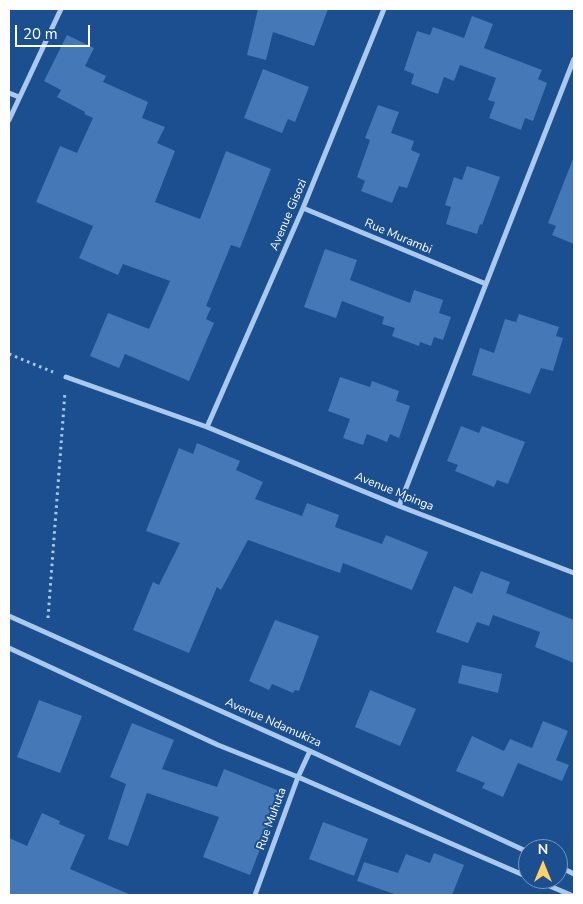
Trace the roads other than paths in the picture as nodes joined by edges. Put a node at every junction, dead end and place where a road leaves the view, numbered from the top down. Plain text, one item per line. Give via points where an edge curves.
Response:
1 (61, 9) edge
2 (384, 9) edge
3 (574, 59) edge
4 (9, 93) edge
5 (19, 98) junction
6 (9, 120) edge
7 (303, 208) junction
8 (486, 284) junction
9 (66, 377) road end
10 (207, 427) junction
11 (398, 506) junction
12 (574, 573) edge
13 (9, 616) edge
14 (9, 648) edge
15 (310, 751) junction
16 (298, 777) junction
17 (518, 847) edge
18 (518, 873) edge
19 (557, 889) edge
20 (255, 895) edge
21 (571, 895) edge

1 - 5 street
2 - 7 street, Avenue Gisozi
3 - 8 street
4 - 5 street
5 - 6 street
7 - 8 street, Rue Murambi
7 - 10 street, Avenue Gisozi
8 - 11 street
9 - 10 street, Avenue Mpinga
10 - 11 street, Avenue Mpinga
11 - 12 street, Avenue Mpinga
13 - 15 street, Avenue Ndamukiza
14 - 16 street via 218,745
15 - 16 street, Rue Muhuta
15 - 17 street, Avenue Ndamukiza
16 - 18 street
16 - 20 street, Rue Muhuta
19 - 21 street

